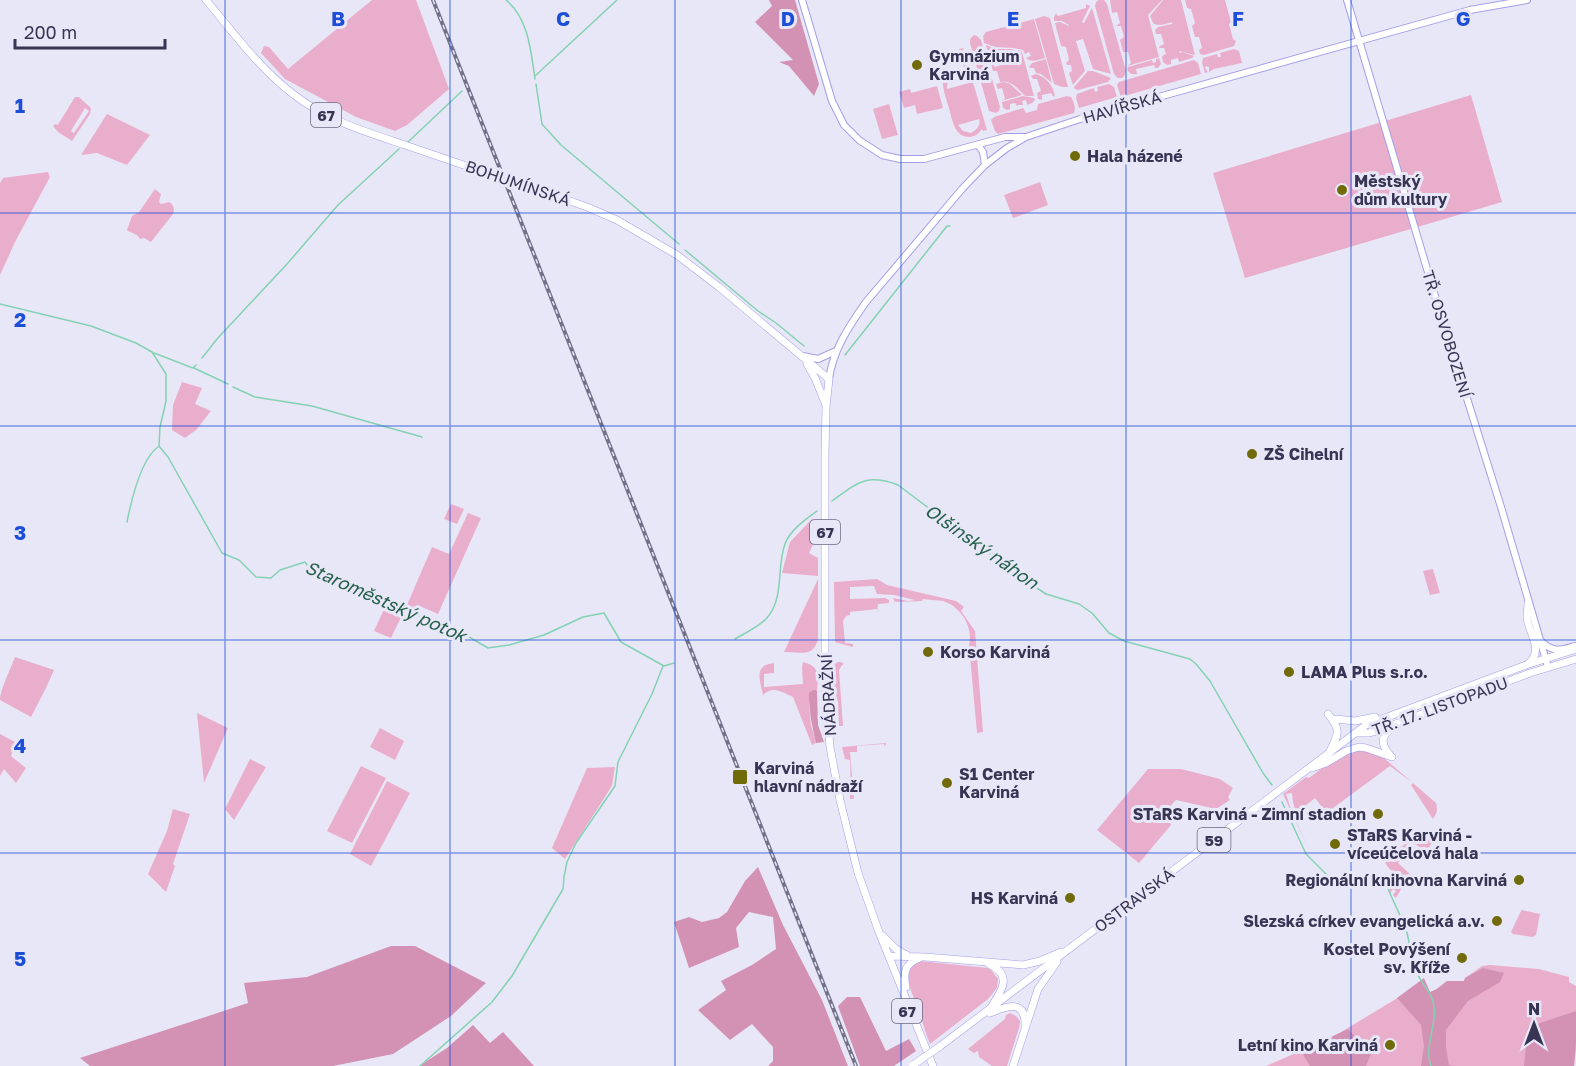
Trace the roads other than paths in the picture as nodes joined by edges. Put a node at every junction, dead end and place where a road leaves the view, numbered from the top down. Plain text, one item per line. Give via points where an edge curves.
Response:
1 (206, 0) edge
2 (802, 0) edge
3 (1347, 0) edge
4 (1527, 0) edge
5 (1359, 41) junction
6 (1026, 137) junction
7 (978, 145) junction
8 (985, 165) junction
9 (836, 351) junction
10 (803, 357) junction
11 (829, 379) junction
12 (826, 407) junction
13 (1528, 603) junction
14 (1539, 638) junction
15 (1576, 647) edge
16 (1545, 658) junction
17 (1576, 659) edge
18 (1526, 664) junction
19 (1548, 667) junction
20 (1395, 713) junction
21 (1328, 714) dead end
22 (1336, 719) dead end
23 (1400, 722) junction
24 (1357, 733) junction
25 (1328, 753) junction
26 (1304, 771) junction
27 (879, 932) junction
28 (1072, 948) junction
29 (1064, 954) junction
30 (889, 956) junction
31 (915, 957) junction
32 (925, 957) junction
33 (987, 963) junction
34 (910, 1007) junction
35 (990, 1009) junction
36 (979, 1018) junction
37 (1025, 1026) junction
38 (912, 1065) edge
39 (928, 1066) edge
40 (933, 1066) edge
41 (1013, 1066) edge

1 - 10 main road, BOHUMÍNSKÁ / 67, bridge via 268,72 312,108 370,134 602,214 698,269
2 - 7 street via 832,101 844,125 859,140 882,154 900,159 924,159
3 - 5 street, TŘ. OSVOBOZENÍ
4 - 5 street, HAVÍŘSKÁ via 1470,10
5 - 6 street, HAVÍŘSKÁ
5 - 13 street, TŘ. OSVOBOZENÍ
6 - 7 street via 1005,137
6 - 8 street, HAVÍŘSKÁ
7 - 8 street
8 - 9 street, HAVÍŘSKÁ via 866,302
9 - 10 street via 818,359
9 - 11 street, HAVÍŘSKÁ
10 - 11 main road, BOHUMÍNSKÁ / 67
10 - 12 main road via 816,378
11 - 12 main road, NÁDRAŽNÍ / 67
12 - 27 main road, NÁDRAŽNÍ / 67 via 828,724 851,847
13 - 14 street, TŘ. OSVOBOZENÍ
13 - 18 main road via 1527,619 1536,650
14 - 15 street via 1554,650
14 - 16 street, TŘ. OSVOBOZENÍ
15 - 16 main road, TŘ. 17. LISTOPADU
16 - 18 main road, TŘ. 17. LISTOPADU
16 - 19 street, TŘ. OSVOBOZENÍ
17 - 19 main road, TŘ. 17. LISTOPADU
18 - 20 main road, TŘ. 17. LISTOPADU / 59
19 - 23 main road, TŘ. 17. LISTOPADU
20 - 22 main road via 1360,721
20 - 24 main road, TŘ. 17. LISTOPADU / 59 via 1365,725
21 - 25 main road via 1338,732
23 - 24 main road, TŘ. 17. LISTOPADU
23 - 26 main road via 1383,739 1383,746 1392,757 1359,747
24 - 25 main road, OSTRAVSKÁ / 59
25 - 26 main road, OSTRAVSKÁ / 59
26 - 28 main road, OSTRAVSKÁ / 59
27 - 30 main road, NÁDRAŽNÍ / 67
27 - 31 main road, 67 via 900,952
28 - 29 main road, OSTRAVSKÁ / 59
28 - 33 main road via 1026,965
29 - 35 main road, OSTRAVSKÁ / 59
29 - 37 main road via 1040,985
30 - 31 main road
30 - 34 main road, NÁDRAŽNÍ / 67
30 - 39 main road, 67
31 - 32 main road
32 - 33 main road
32 - 34 main road via 911,962 905,970
33 - 35 main road via 1000,972 1004,983
34 - 40 main road, NÁDRAŽNÍ / 67
35 - 36 main road, OSTRAVSKÁ / 59
36 - 37 main road via 1013,1006 1024,1014
36 - 38 main road, OSTRAVSKÁ / 59, bridge
37 - 41 main road

